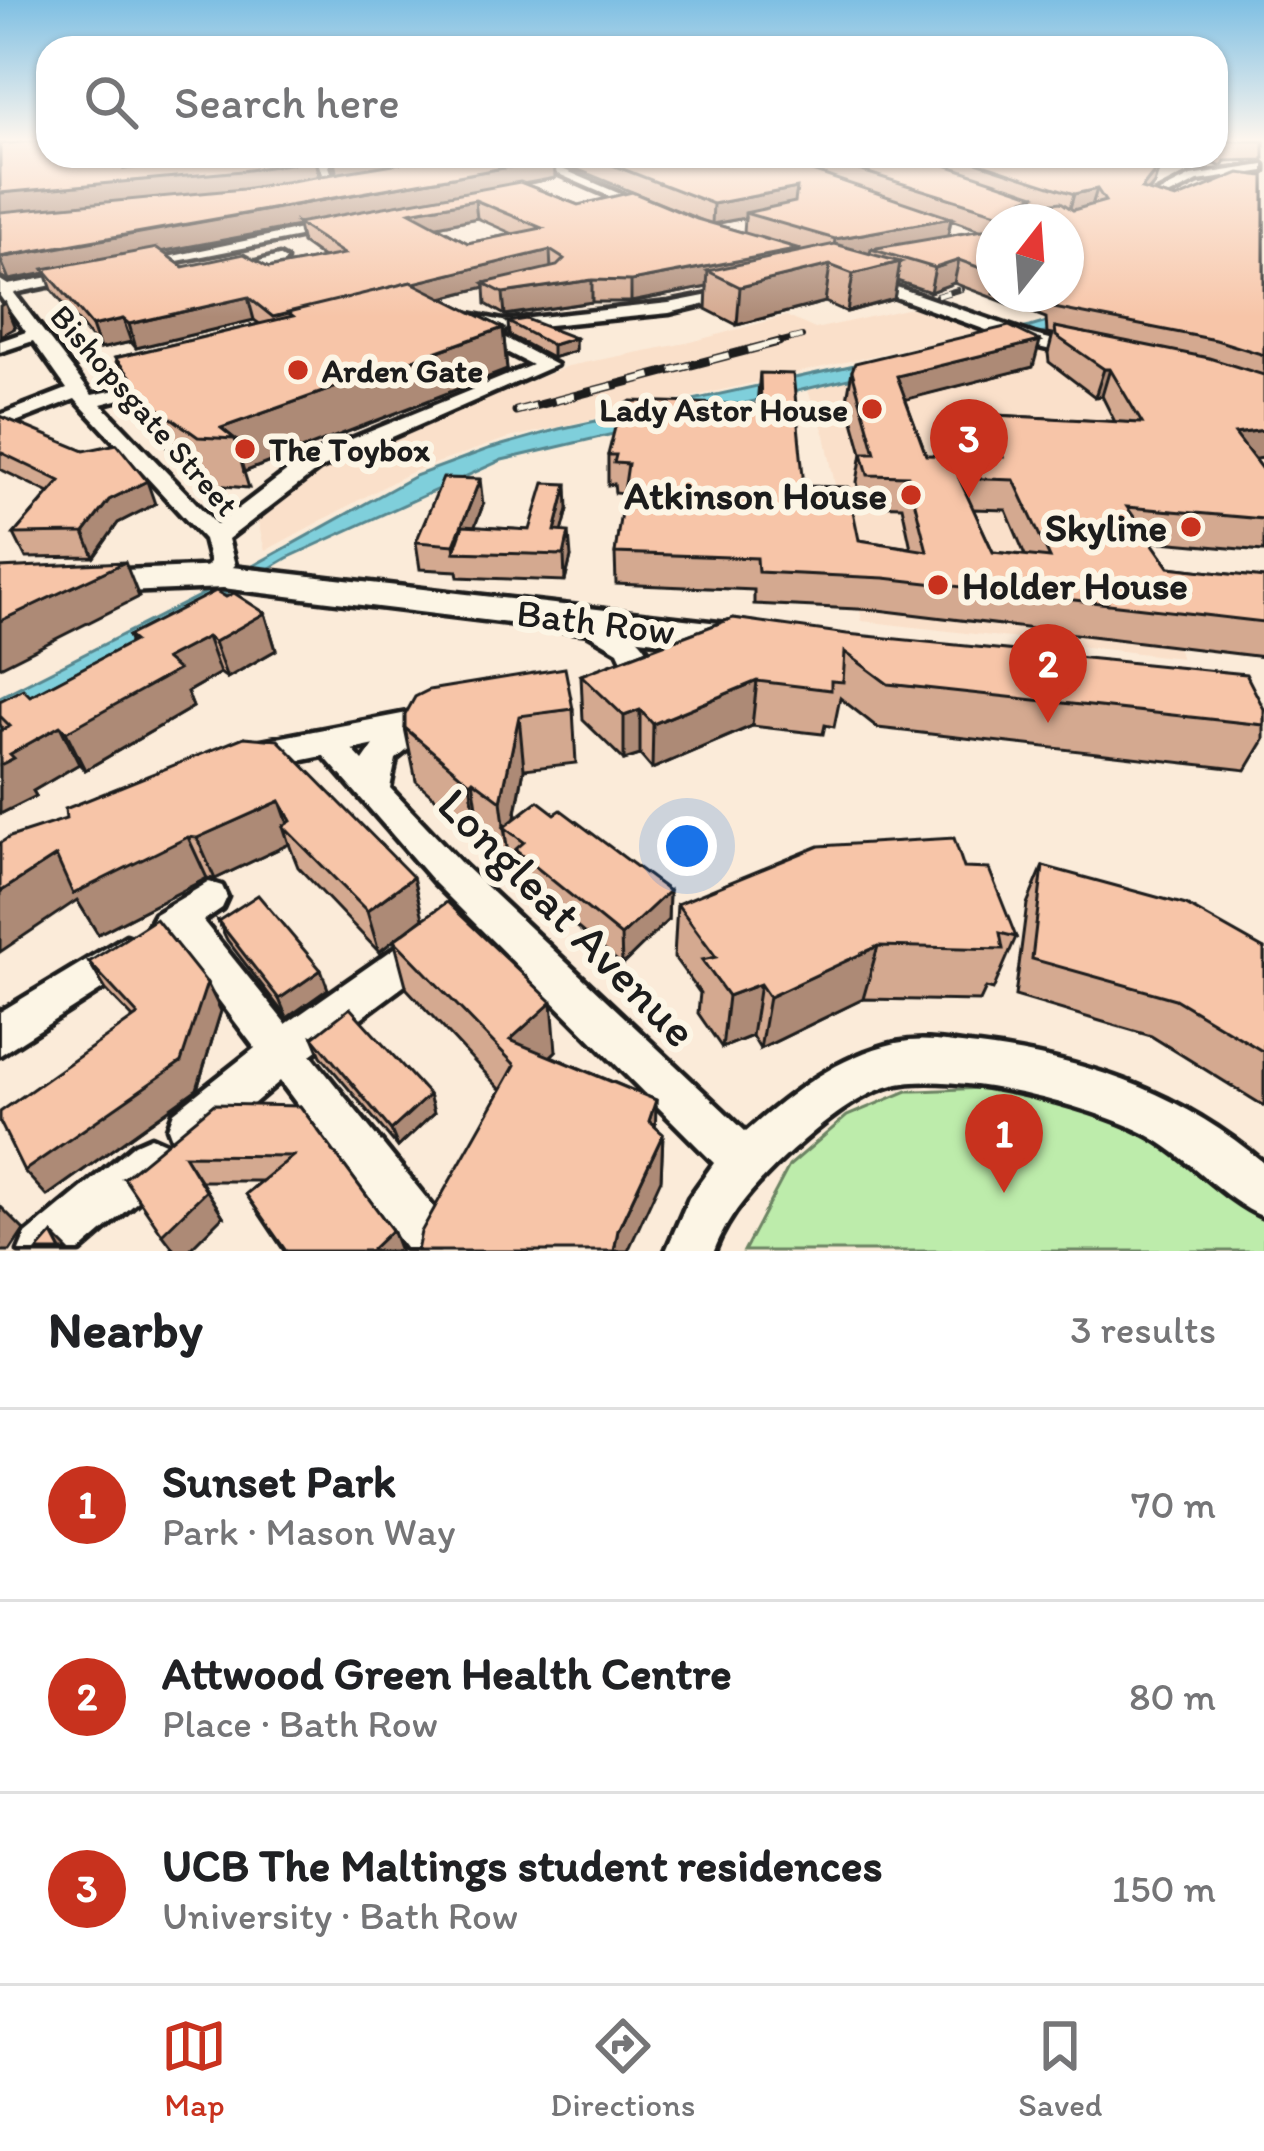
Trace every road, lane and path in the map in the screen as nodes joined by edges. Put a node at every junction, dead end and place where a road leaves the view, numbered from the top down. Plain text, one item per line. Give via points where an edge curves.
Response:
1 (620, 199) edge
2 (658, 213) edge
3 (340, 225) edge
4 (253, 242) junction
5 (166, 259) junction
6 (128, 266) edge
7 (108, 270) edge
8 (182, 271) edge
9 (214, 274) edge
10 (857, 278) edge
11 (1, 289) edge
12 (754, 291) edge
13 (487, 297) edge
14 (491, 326) junction
15 (35, 335) junction
16 (0, 347) edge
17 (1103, 356) edge
18 (178, 378) edge
19 (83, 396) junction
20 (0, 422) edge
21 (215, 538) junction
22 (216, 577) junction
23 (0, 586) edge
24 (580, 619) junction
25 (681, 632) junction
26 (776, 642) edge
27 (624, 676) joint
28 (492, 709) edge
29 (445, 719) junction
30 (324, 739) junction
31 (211, 768) edge
32 (373, 794) junction
33 (483, 906) junction
34 (0, 1035) edge
35 (283, 1052) junction
36 (745, 1162) junction
37 (1264, 1194) edge
38 (422, 1231) edge
39 (43, 1251) edge
40 (691, 1251) edge

1 - 2 street
3 - 4 street
4 - 5 street
4 - 9 street via 284,263
5 - 6 street
5 - 8 street
7 - 11 street
10 - 17 street via 1044,345
11 - 15 street, Bishopsgate Street
12 - 14 street
13 - 14 street via 444,308
14 - 21 street via 489,336 547,365 310,464
15 - 16 street
15 - 19 street, Bishopsgate Street
18 - 19 street
19 - 20 street
19 - 21 street, Bishopsgate Street
21 - 22 street, Bishopsgate Street via 223,566
22 - 23 main road, Bath Row
22 - 24 main road, Bath Row
24 - 25 main road, Bath Row
24 - 27 street via 615,632 637,656
25 - 26 main road, Bath Row
25 - 27 street
28 - 29 street
29 - 30 street
29 - 32 street via 388,744 373,772
30 - 31 street
30 - 32 street, Longleat Avenue
32 - 33 street, Longleat Avenue
33 - 35 street
33 - 36 street, Longleat Avenue
34 - 35 street via 194,908
35 - 38 street
35 - 39 street
36 - 37 street via 812,1105 912,1060 1024,1071 1112,1092 1188,1132
36 - 40 street via 705,1208

